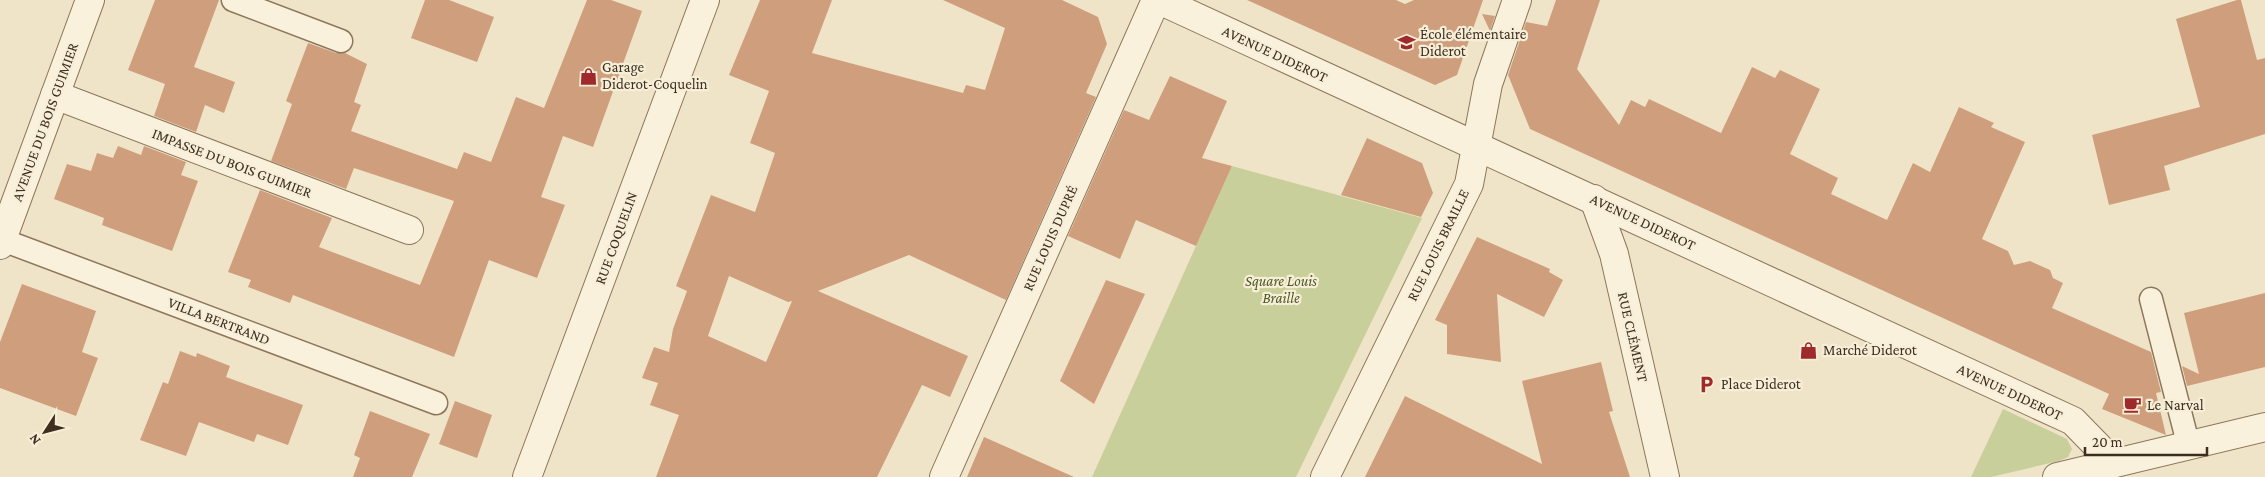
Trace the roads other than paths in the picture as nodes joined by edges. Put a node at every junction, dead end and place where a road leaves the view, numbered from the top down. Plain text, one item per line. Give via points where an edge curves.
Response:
1 (90, 0) edge
2 (232, 0) edge
3 (705, 0) edge
4 (1157, 0) edge
5 (1517, 0) edge
6 (341, 41) dead end
7 (55, 95) junction
8 (1476, 147) junction
9 (1594, 200) junction
10 (409, 230) dead end
11 (1, 241) edge
12 (2151, 300) dead end
13 (436, 403) dead end
14 (2265, 427) edge
15 (2189, 447) junction
16 (2114, 464) junction
17 (527, 477) edge
18 (944, 477) edge
19 (1325, 477) edge
20 (1665, 477) edge
21 (2057, 477) edge

1 - 7 street, AVENUE DU BOIS GUIMIER
2 - 6 lane
3 - 17 street, RUE COQUELIN
4 - 8 street, AVENUE DIDEROT
4 - 18 street, RUE LOUIS DUPRÉ
5 - 8 street, RUE LOUIS BRAILLE via 1488,84
7 - 10 street, IMPASSE DU BOIS GUIMIER
7 - 11 street, AVENUE DU BOIS GUIMIER
8 - 9 street, AVENUE DIDEROT
8 - 19 street, RUE LOUIS BRAILLE via 1468,184
9 - 16 street, AVENUE DIDEROT via 2073,421
9 - 20 street, RUE CLÉMENT via 1614,254
11 - 13 lane, VILLA BERTRAND
12 - 15 lane
14 - 15 street
15 - 16 street
16 - 21 street

